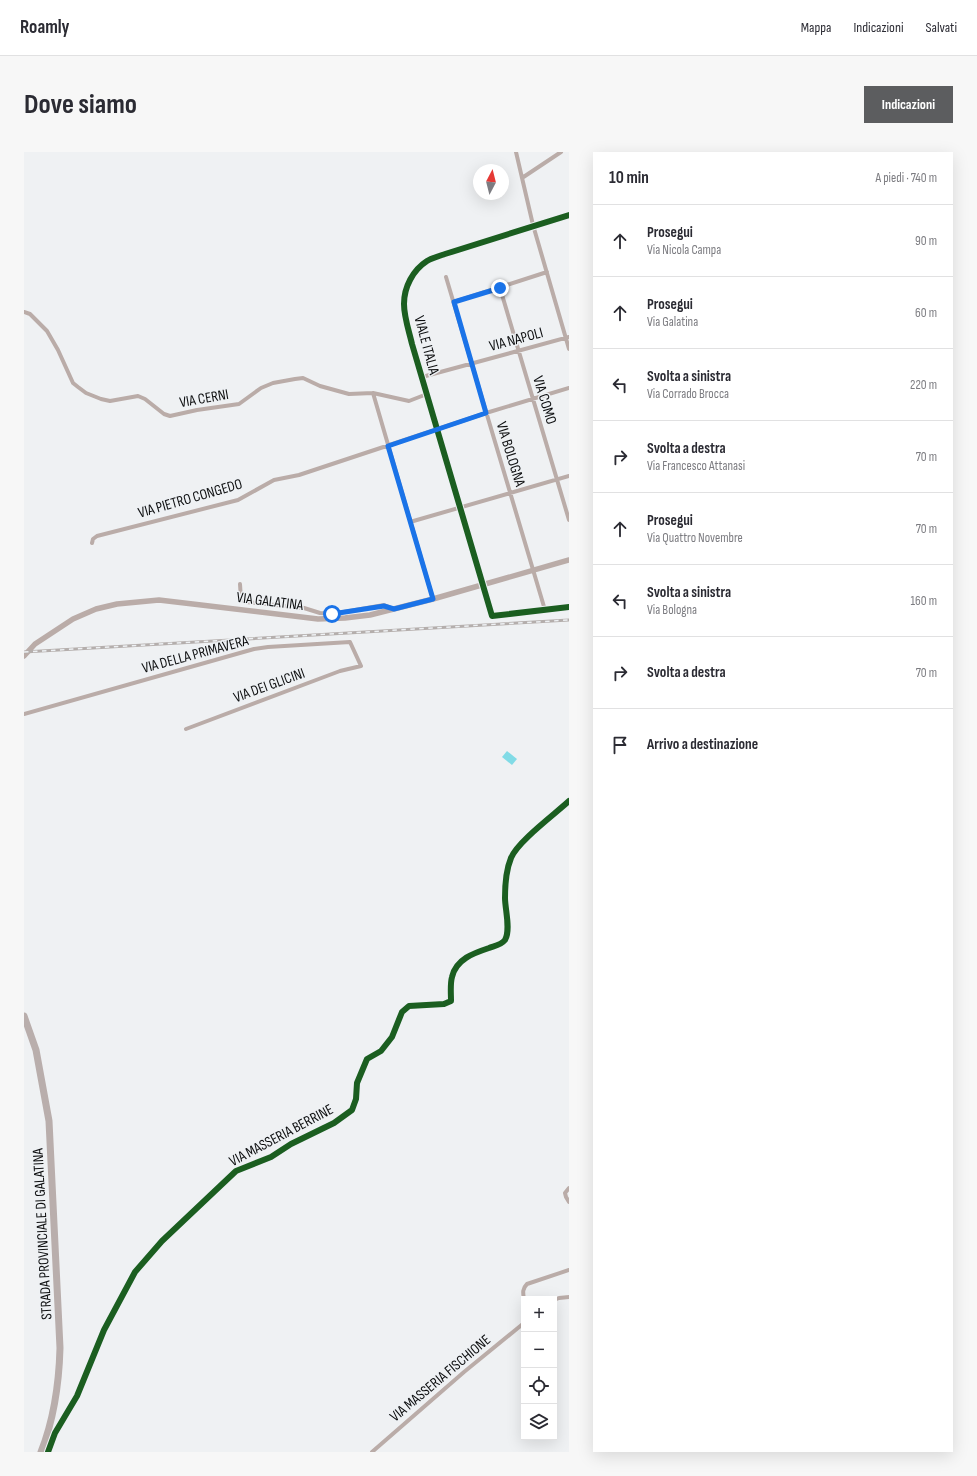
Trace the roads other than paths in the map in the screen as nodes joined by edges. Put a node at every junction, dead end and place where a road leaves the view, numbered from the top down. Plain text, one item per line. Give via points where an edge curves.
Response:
1 (516, 152) edge
2 (561, 152) edge
3 (522, 178) junction
4 (569, 215) edge
5 (533, 225) junction
6 (547, 272) junction
7 (446, 277) dead end
8 (500, 288) junction
9 (454, 302) junction
10 (24, 312) edge
11 (567, 338) edge
12 (569, 349) edge
13 (518, 351) junction
14 (472, 363) junction
15 (422, 377) junction
16 (569, 388) edge
17 (373, 393) junction
18 (427, 394) junction
19 (532, 400) junction
20 (486, 413) junction
21 (437, 429) junction
22 (388, 446) junction
23 (569, 476) edge
24 (557, 480) junction
25 (510, 493) junction
26 (460, 508) junction
27 (569, 520) edge
28 (410, 522) junction
29 (92, 543) dead end
30 (569, 560) edge
31 (533, 570) junction
32 (240, 584) dead end
33 (482, 584) junction
34 (433, 599) junction
35 (569, 607) edge
36 (394, 609) junction
37 (545, 610) junction
38 (24, 656) edge
39 (361, 666) joint
40 (24, 714) edge
41 (186, 729) dead end
42 (569, 801) edge
43 (24, 1016) edge
44 (569, 1188) edge
45 (569, 1202) edge
46 (569, 1270) edge
47 (524, 1296) edge
48 (569, 1297) edge
49 (557, 1299) edge
50 (521, 1325) edge
51 (41, 1452) edge
52 (48, 1452) edge
53 (372, 1452) edge

1 - 3 street
2 - 3 street
3 - 5 street
4 - 5 street, VIALE ITALIA
5 - 6 street
5 - 15 street, VIALE ITALIA via 428,260 418,268 411,278 404,304
6 - 8 street
6 - 11 street
7 - 9 street, VIA BOLOGNA
8 - 9 street
8 - 13 street, VIA COMO
9 - 14 street, VIA BOLOGNA
10 - 17 street, VIA CERNI via 30,314 47,331 73,383 86,393 110,400 138,396 170,416 239,404 261,388 273,383 303,378 349,394
11 - 12 street
11 - 13 street, VIA NAPOLI
13 - 14 street, VIA NAPOLI
13 - 19 street, VIA COMO
14 - 15 street, VIA NAPOLI
14 - 20 street, VIA BOLOGNA
15 - 18 street, VIALE ITALIA
16 - 19 street, VIA PIETRO CONGEDO
17 - 18 street, VIA CERNI via 409,401
17 - 22 street
18 - 21 street, VIALE ITALIA
19 - 20 street, VIA PIETRO CONGEDO
19 - 24 street, VIA COMO
20 - 21 street, VIA PIETRO CONGEDO
20 - 25 street, VIA BOLOGNA
21 - 22 street, VIA PIETRO CONGEDO
21 - 26 street, VIALE ITALIA
22 - 28 street
22 - 29 street, VIA PIETRO CONGEDO via 299,475 274,480 238,500 97,536
23 - 24 street
24 - 25 street
24 - 27 street, VIA COMO
25 - 26 street
25 - 31 street, VIA BOLOGNA
26 - 28 street
26 - 33 street, VIALE ITALIA
28 - 34 street
30 - 31 street, VIA GALATINA
31 - 33 street, VIA GALATINA
31 - 37 street, VIA BOLOGNA
32 - 36 street via 241,600 246,602 304,608 332,614 384,606
33 - 34 street, VIA GALATINA
33 - 37 street via 492,616
34 - 36 street, VIA GALATINA
35 - 37 street
36 - 38 street, VIA GALATINA via 358,617 318,619 159,600 138,601 96,609 73,619 35,644
39 - 40 street, VIA DELLA PRIMAVERA via 350,642 268,647
39 - 41 street, VIA DEI GLICINI
42 - 52 street, VIA MASSERIA BERRINE via 514,851 506,884 507,935 504,940 498,945 470,955 458,965 452,978 451,1001 444,1004 409,1006 402,1012 392,1037 381,1051 367,1059 357,1083 352,1110 334,1123 271,1157 236,1171 162,1241 135,1272 104,1330 77,1396 55,1433
43 - 51 main road, STRADA PROVINCIALE DI GALATINA via 36,1050 49,1121 60,1348 55,1404
44 - 45 street via 565,1193
46 - 47 street via 526,1284
48 - 49 street
50 - 53 street, VIA MASSERIA FISCHIONE

